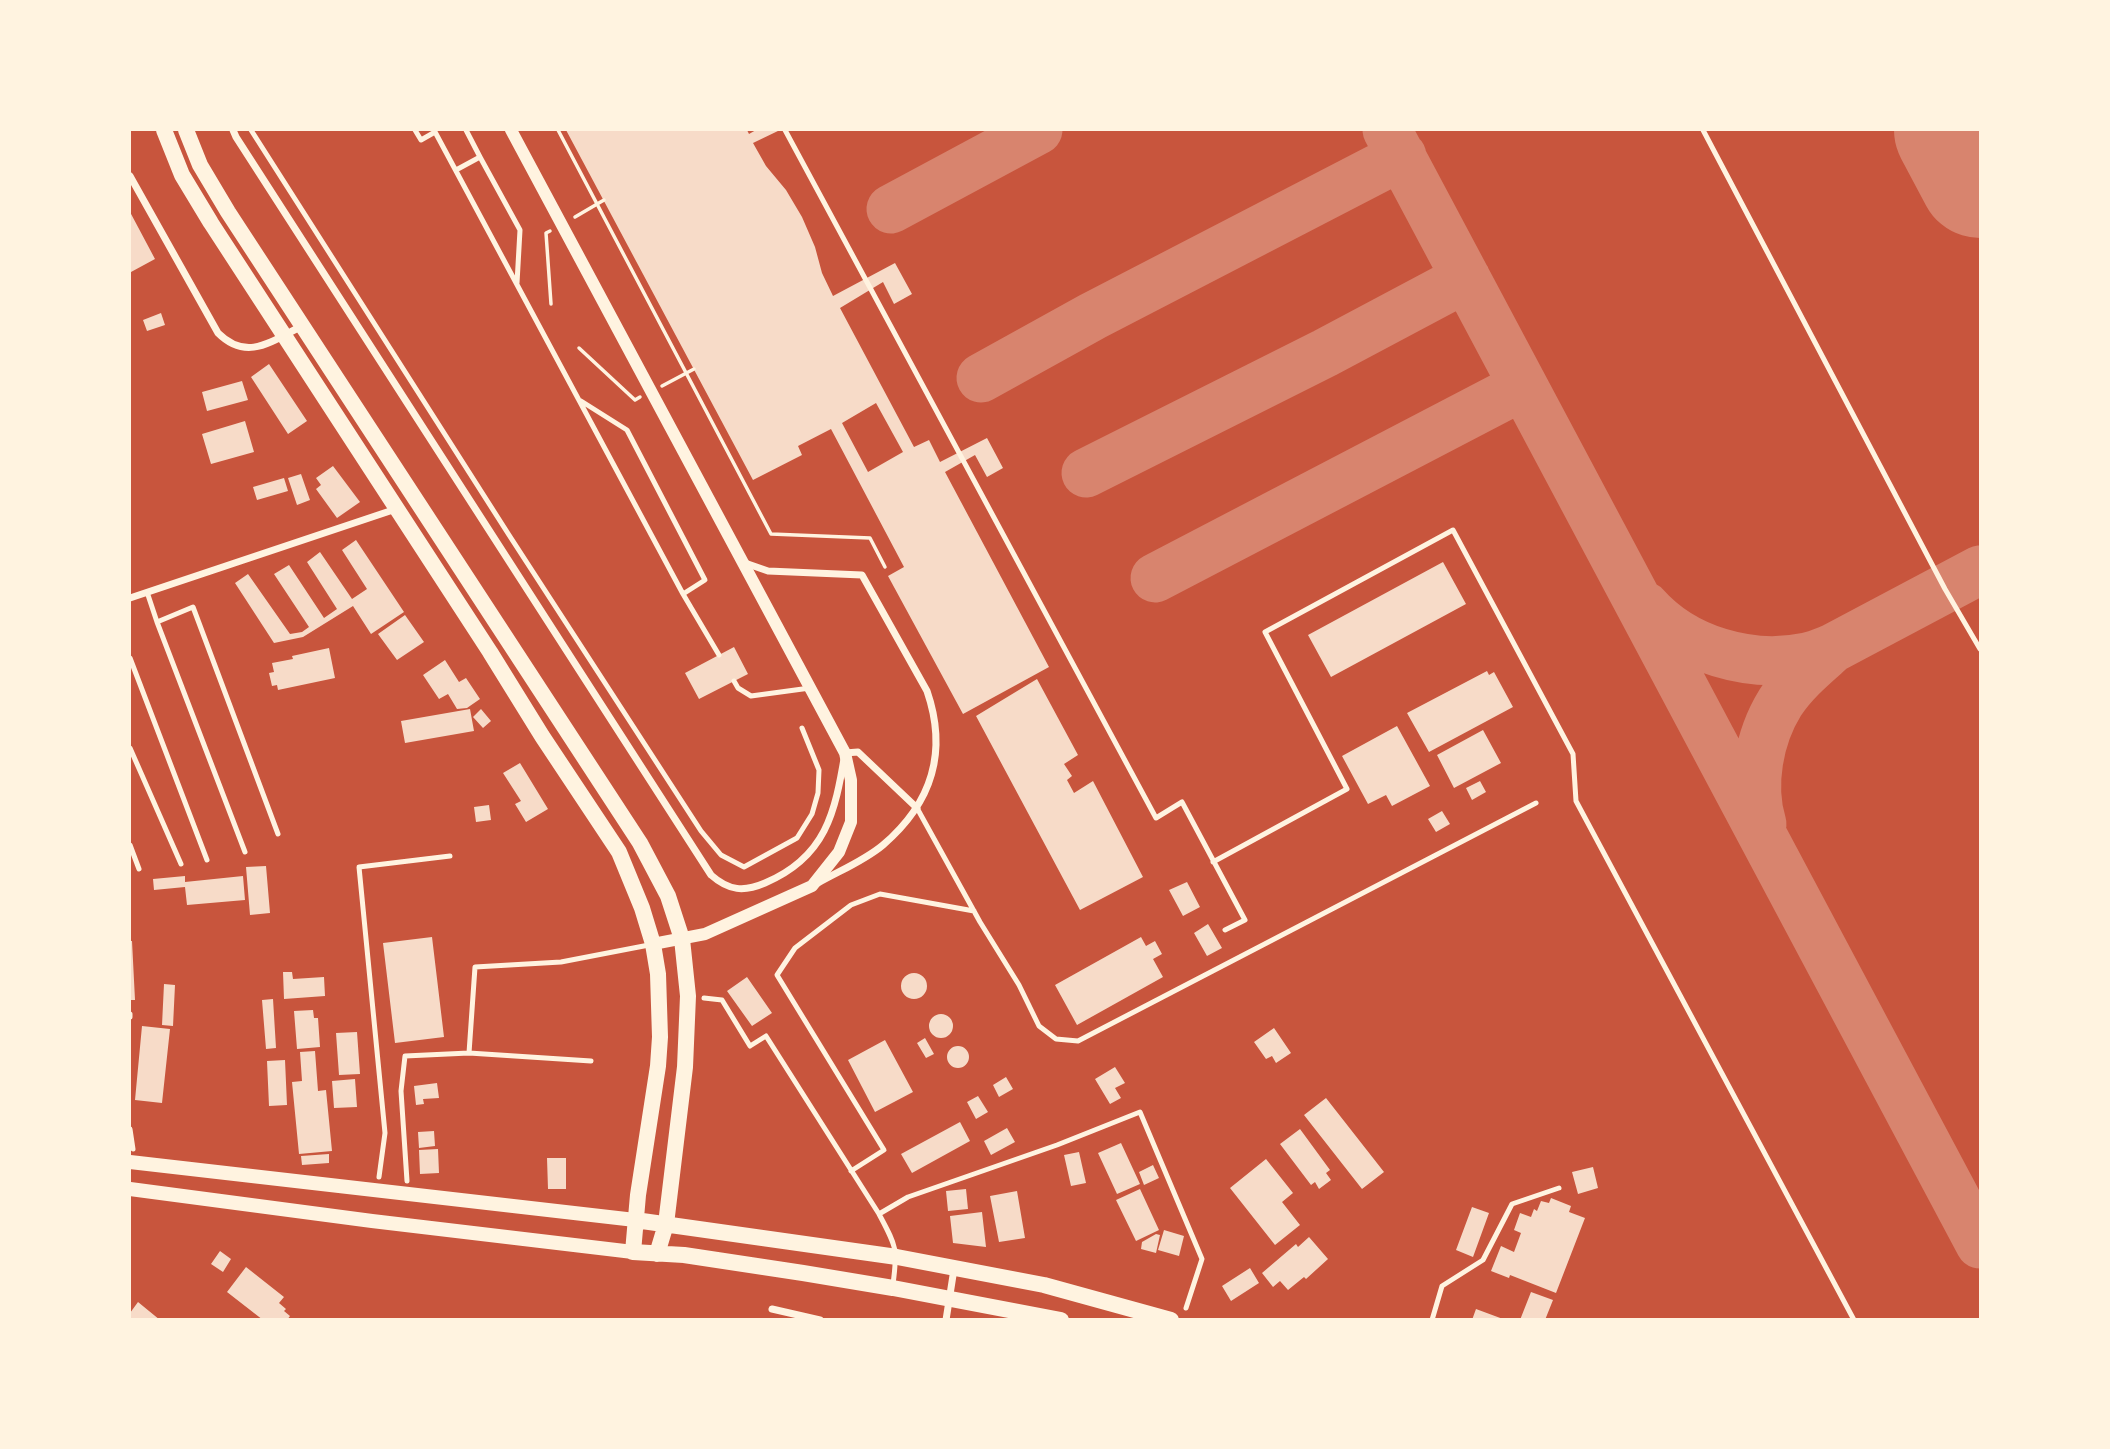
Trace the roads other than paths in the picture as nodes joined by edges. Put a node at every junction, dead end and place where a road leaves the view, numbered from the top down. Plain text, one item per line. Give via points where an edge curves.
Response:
1 (164, 130) edge
2 (186, 130) edge
3 (233, 130) edge
4 (251, 130) edge
5 (415, 130) edge
6 (466, 130) edge
7 (511, 130) edge
8 (785, 130) edge
9 (1703, 130) edge
10 (435, 131) edge
11 (480, 157) junction
12 (456, 170) junction
13 (130, 176) edge
14 (517, 283) junction
15 (302, 325) junction
16 (283, 335) junction
17 (578, 400) junction
18 (396, 509) junction
19 (744, 562) junction
20 (147, 592) junction
21 (683, 594) junction
22 (130, 598) edge
23 (157, 622) junction
24 (1980, 649) edge
25 (719, 655) dead end
26 (130, 658) edge
27 (734, 681) dead end
28 (810, 688) junction
29 (802, 728) dead end
30 (130, 748) edge
31 (845, 753) junction
32 (1536, 803) dead end
33 (918, 807) junction
34 (278, 834) dead end
35 (130, 845) edge
36 (245, 852) dead end
37 (450, 856) dead end
38 (206, 860) dead end
39 (1213, 862) junction
40 (181, 864) dead end
41 (139, 869) dead end
42 (812, 886) junction
43 (974, 911) junction
44 (1225, 930) dead end
45 (681, 940) junction
46 (653, 944) junction
47 (704, 998) dead end
48 (469, 1053) junction
49 (591, 1061) dead end
50 (130, 1129) edge
51 (131, 1156) edge
52 (851, 1171) junction
53 (379, 1177) dead end
54 (407, 1181) dead end
55 (1559, 1188) dead end
56 (130, 1189) edge
57 (880, 1214) junction
58 (635, 1220) junction
59 (666, 1224) junction
60 (633, 1252) junction
61 (657, 1254) junction
62 (897, 1257) junction
63 (954, 1269) junction
64 (893, 1287) junction
65 (950, 1298) junction
66 (1186, 1308) dead end
67 (772, 1309) dead end
68 (820, 1320) edge
69 (946, 1320) edge
70 (1061, 1320) edge
71 (1171, 1320) edge
72 (1432, 1320) edge
73 (1854, 1320) edge

1 - 16 main road via 182,175
2 - 15 main road via 214,188
3 - 31 street via 711,876 744,890 785,874 807,857 831,817
4 - 29 lane via 509,535 721,855 744,867 797,838 813,814 819,770
5 - 10 lane via 421,140
6 - 11 lane
7 - 19 street
8 - 39 lane via 1156,818 1182,802
9 - 24 lane
10 - 12 lane
11 - 12 lane
11 - 14 lane via 520,230
12 - 14 lane
13 - 16 street via 218,333 239,347 252,348
14 - 17 lane
15 - 16 street
15 - 45 main road via 640,843 668,896
16 - 18 main road
17 - 21 lane
17 - 21 lane via 626,430 705,580
18 - 20 street
18 - 46 main road via 619,852
19 - 28 street
19 - 33 street via 768,571 862,575 933,708 937,750
20 - 22 street
20 - 23 lane
21 - 25 lane
23 - 34 lane via 193,607
23 - 36 lane
26 - 38 lane
27 - 28 lane via 751,696
28 - 31 street
30 - 40 lane
31 - 33 street via 858,752
31 - 42 street via 851,780 851,822 839,852
32 - 43 lane via 1078,1041 1056,1039 1039,1026
33 - 42 street via 882,846
33 - 43 lane
35 - 41 lane
37 - 53 lane via 359,867 385,1133
39 - 44 lane via 1245,920
39 - 73 lane via 1347,789 1265,632 1453,530 1573,754 1576,801
42 - 45 street via 732,924
43 - 52 lane via 880,894 851,905 795,948 777,975 884,1150
45 - 46 street
45 - 59 main road via 688,996 685,1067
46 - 48 lane via 561,962 475,967
46 - 58 main road via 660,1003 658,1066
47 - 52 lane via 722,1000 750,1046 766,1036
48 - 49 lane
48 - 54 lane via 405,1055 401,1091
50 - 51 lane
51 - 58 main road
52 - 57 lane
55 - 72 lane via 1512,1204 1483,1260 1443,1286
56 - 60 main road
57 - 62 lane
57 - 66 lane via 908,1197 1140,1112 1202,1259
58 - 59 main road
58 - 60 main road
59 - 61 main road
59 - 62 main road
60 - 61 main road
61 - 64 main road
62 - 63 main road
62 - 64 lane
63 - 65 street
63 - 71 main road via 1044,1285
64 - 65 main road
65 - 69 street
65 - 70 main road
67 - 68 street

